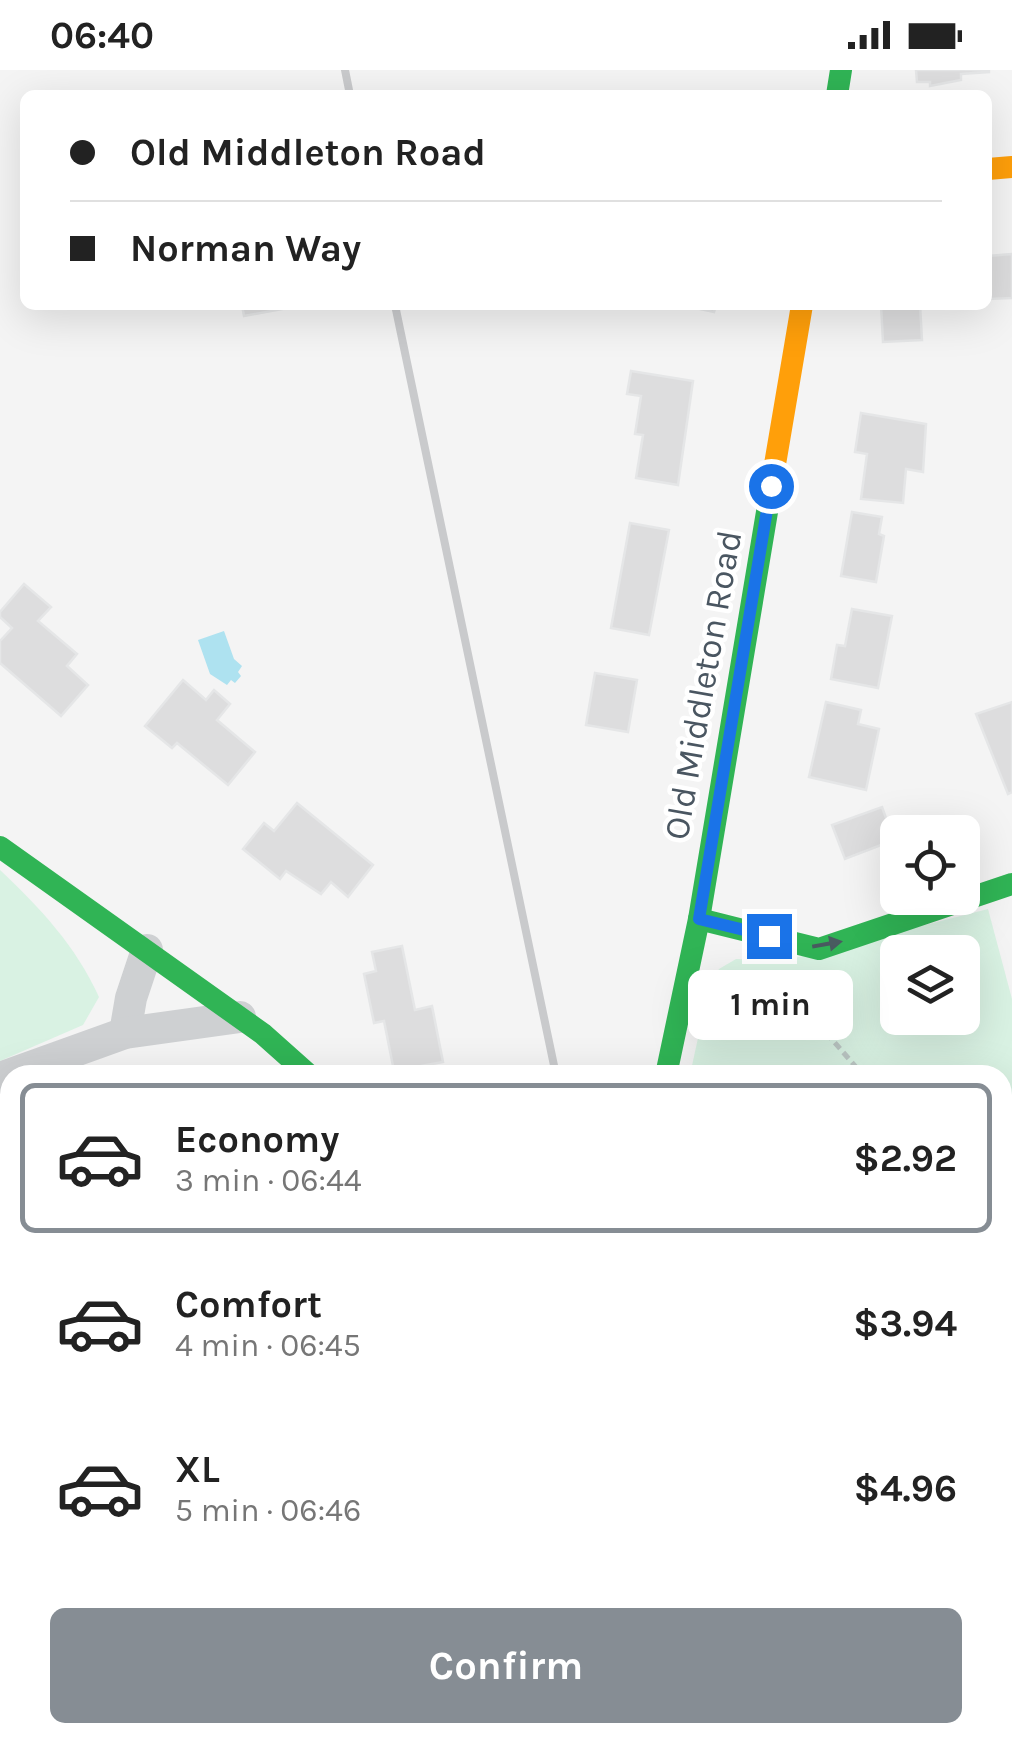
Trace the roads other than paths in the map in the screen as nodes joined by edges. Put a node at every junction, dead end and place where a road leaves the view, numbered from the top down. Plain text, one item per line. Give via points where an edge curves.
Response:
1 (801, 310) edge
2 (0, 848) edge
3 (1012, 884) edge
4 (699, 919) junction
5 (147, 950) junction
6 (240, 1017) junction
7 (125, 1033) junction
8 (36, 1065) edge
9 (297, 1065) edge
10 (668, 1065) edge

1 - 4 street, Old Middleton Road
2 - 5 street
4 -> 3 street via 819,949
4 - 10 street, Old Middleton Road
5 - 6 street
5 - 7 street
6 - 7 street
6 - 9 street
7 - 8 street

